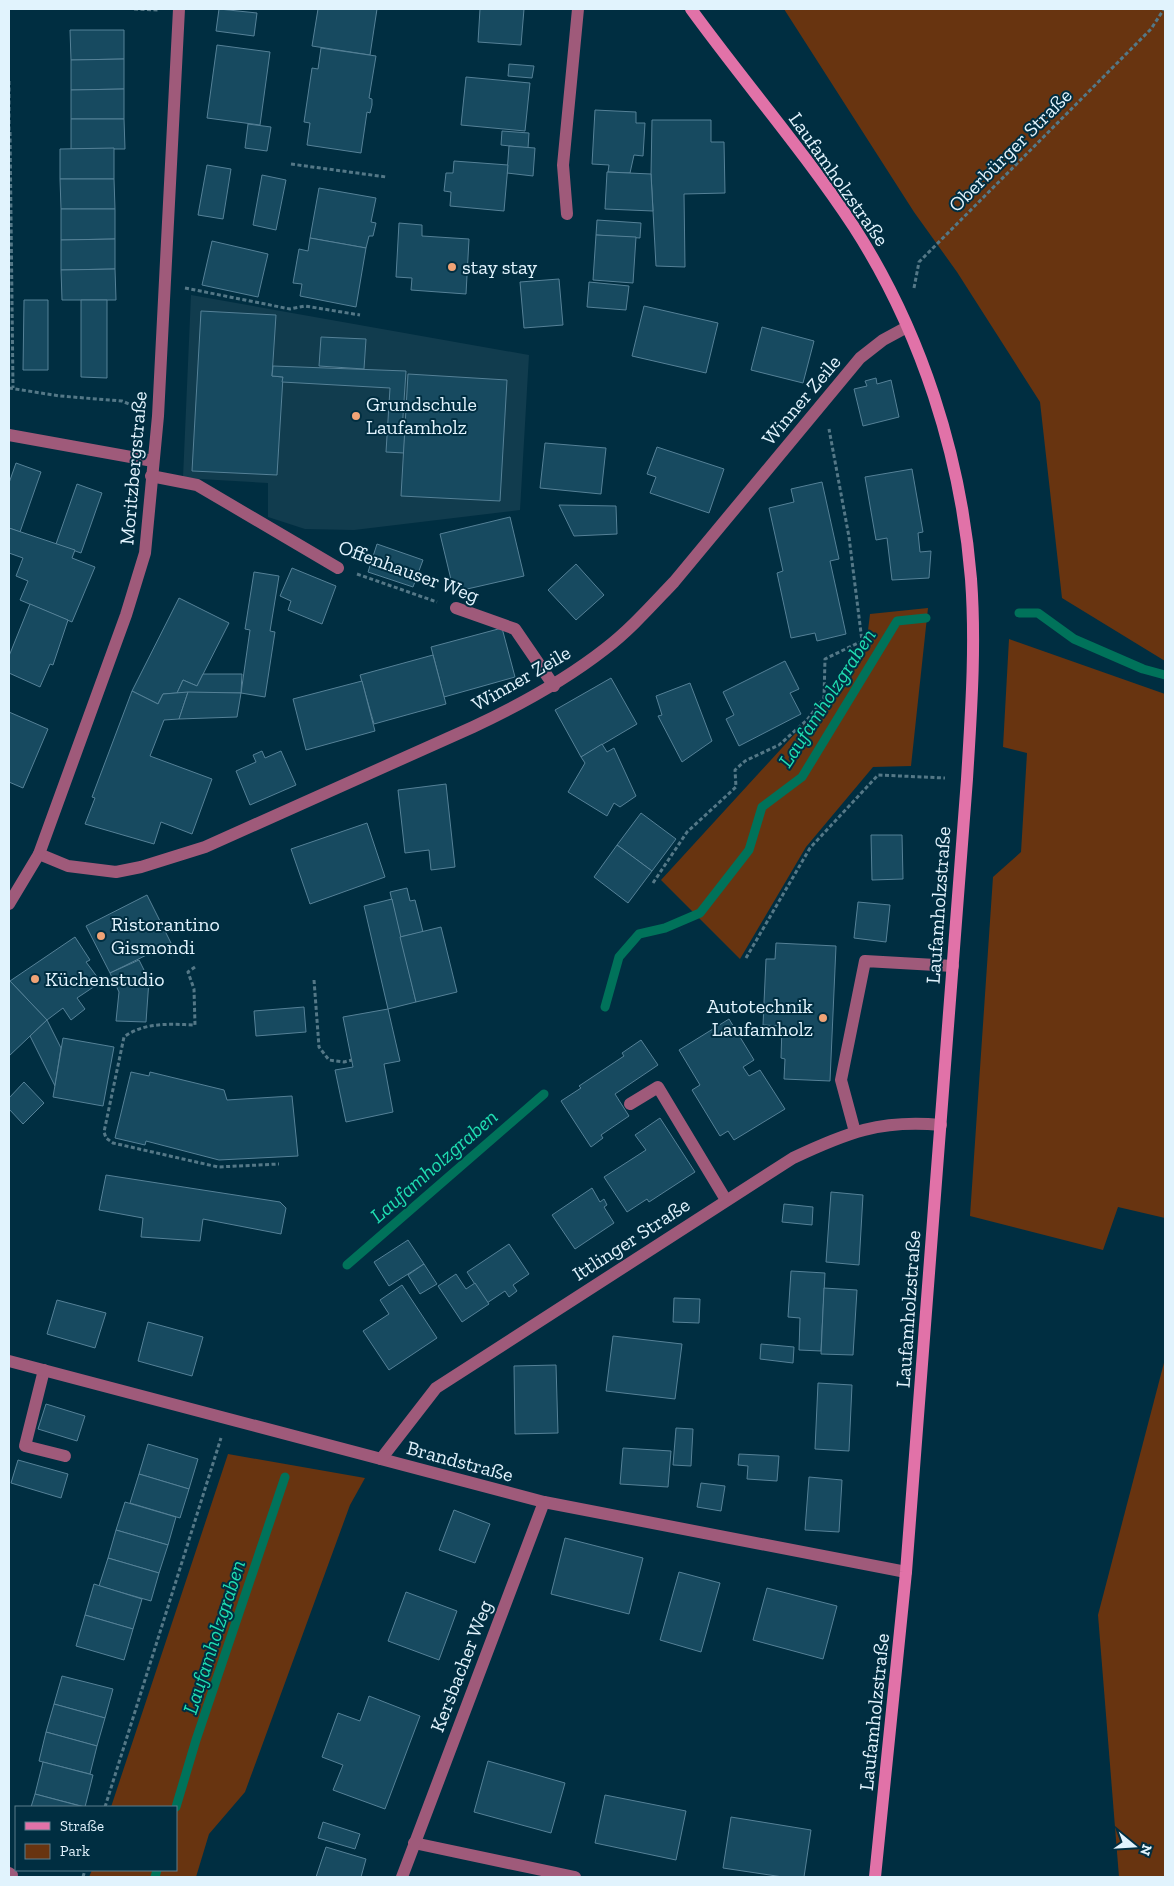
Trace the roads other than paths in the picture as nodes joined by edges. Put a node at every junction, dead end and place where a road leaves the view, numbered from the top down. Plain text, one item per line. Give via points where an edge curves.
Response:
1 (179, 9) edge
2 (578, 9) edge
3 (691, 9) edge
4 (567, 214) dead end
5 (907, 327) junction
6 (9, 435) edge
7 (153, 461) junction
8 (151, 476) junction
9 (338, 568) road end
10 (456, 608) road end
11 (554, 686) junction
12 (39, 854) junction
13 (9, 904) edge
14 (952, 966) junction
15 (630, 1104) dead end
16 (941, 1125) junction
17 (855, 1132) junction
18 (726, 1200) junction
19 (9, 1361) edge
20 (44, 1370) junction
21 (66, 1456) dead end
22 (381, 1459) junction
23 (544, 1502) junction
24 (906, 1572) junction
25 (414, 1844) junction
26 (402, 1877) edge
27 (574, 1877) edge
28 (875, 1877) edge

1 - 7 street, Moritzbergstraße
2 - 4 street via 563,165
3 - 5 main road, Laufamholzstraße via 849,221
5 - 11 street, Winner Zeile via 860,358 642,616 606,648
5 - 14 main road, Laufamholzstraße via 940,417 966,536 973,642 967,779
6 - 7 street
7 - 8 street, Moritzbergstraße
8 - 9 street, Offenhauser Weg via 197,485
8 - 12 street, Moritzbergstraße via 145,554
10 - 11 street, Offenhauser Weg via 516,629
11 - 12 street, Winner Zeile via 473,727 213,843 179,855 116,872 68,866
12 - 13 street, Moritzbergstraße
14 - 16 main road, Laufamholzstraße
14 - 17 street via 865,961 841,1080
15 - 18 street via 658,1087
16 - 17 street, Ittlinger Straße via 900,1122
16 - 24 main road, Laufamholzstraße
17 - 18 street, Ittlinger Straße via 793,1158
18 - 22 street, Ittlinger Straße via 436,1388
19 - 20 street, Brandstraße
20 - 21 street via 25,1446
20 - 22 street, Brandstraße
22 - 23 street, Brandstraße
23 - 24 street, Brandstraße
23 - 25 street, Kersbacher Weg
24 - 28 main road, Laufamholzstraße
25 - 26 street, Kersbacher Weg
25 - 27 street

